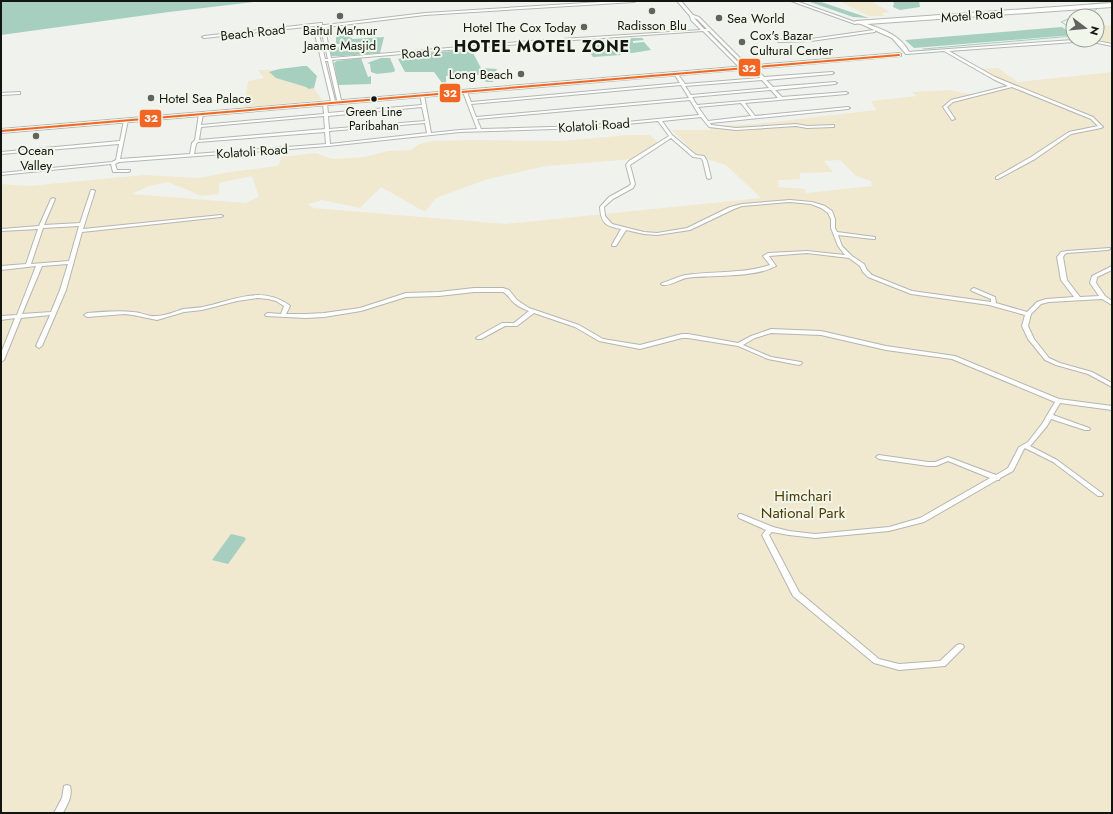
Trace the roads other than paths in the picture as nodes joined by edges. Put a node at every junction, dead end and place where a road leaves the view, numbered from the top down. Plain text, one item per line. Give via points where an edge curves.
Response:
1 (594, 1) edge
2 (624, 1) edge
3 (634, 1) edge
4 (679, 1) edge
5 (793, 1) edge
6 (800, 1) edge
7 (571, 3) junction
8 (1112, 5) edge
9 (424, 12) junction
10 (692, 16) junction
11 (858, 23) junction
12 (317, 25) junction
13 (325, 26) junction
14 (703, 30) junction
15 (709, 30) junction
16 (874, 31) junction
17 (204, 37) dead end
18 (779, 41) dead end
19 (1065, 42) edge
20 (721, 47) junction
21 (727, 47) junction
22 (946, 51) junction
23 (902, 53) junction
24 (843, 59) junction
25 (324, 60) junction
26 (331, 60) junction
27 (743, 66) junction
28 (754, 67) junction
29 (832, 73) dead end
30 (676, 74) junction
31 (763, 78) junction
32 (835, 83) dead end
33 (683, 85) junction
34 (1012, 86) junction
35 (772, 89) junction
36 (446, 92) junction
37 (465, 92) junction
38 (19, 93) dead end
39 (846, 93) dead end
40 (1, 94) edge
41 (422, 95) junction
42 (690, 97) junction
43 (781, 99) junction
44 (337, 101) junction
45 (742, 102) junction
46 (468, 103) junction
47 (325, 104) junction
48 (424, 106) junction
49 (696, 106) junction
50 (848, 108) dead end
51 (201, 114) junction
52 (326, 115) junction
53 (702, 116) junction
54 (475, 118) junction
55 (754, 118) junction
56 (953, 119) dead end
57 (126, 120) junction
58 (659, 120) junction
59 (427, 122) junction
60 (707, 122) junction
61 (200, 126) junction
62 (833, 126) dead end
63 (17, 128) junction
64 (1, 129) edge
65 (327, 130) junction
66 (479, 130) junction
67 (429, 134) junction
68 (670, 136) junction
69 (122, 142) junction
70 (197, 142) junction
71 (328, 145) junction
72 (1, 153) edge
73 (192, 156) junction
74 (116, 162) junction
75 (128, 171) dead end
76 (1, 174) edge
77 (709, 178) dead end
78 (998, 178) dead end
79 (93, 191) dead end
80 (54, 199) dead end
81 (221, 216) dead end
82 (82, 224) junction
83 (41, 227) junction
84 (624, 229) junction
85 (1, 230) edge
86 (80, 231) junction
87 (835, 233) junction
88 (873, 238) dead end
89 (614, 245) dead end
90 (1108, 249) dead end
91 (850, 257) junction
92 (71, 262) junction
93 (40, 264) junction
94 (28, 265) junction
95 (1, 268) edge
96 (1112, 268) edge
97 (664, 284) dead end
98 (974, 290) dead end
99 (1103, 297) junction
100 (1078, 298) junction
101 (994, 303) junction
102 (1112, 303) edge
103 (533, 311) junction
104 (53, 313) junction
105 (1028, 314) junction
106 (87, 315) dead end
107 (268, 315) dead end
108 (283, 315) junction
109 (19, 317) junction
110 (1, 318) edge
111 (479, 338) dead end
112 (738, 345) junction
113 (39, 346) dead end
114 (1, 360) edge
115 (799, 363) dead end
116 (1112, 385) edge
117 (1058, 401) junction
118 (1112, 408) edge
119 (1050, 416) junction
120 (1087, 428) dead end
121 (1026, 446) junction
122 (879, 457) dead end
123 (997, 478) junction
124 (1100, 494) dead end
125 (741, 516) dead end
126 (771, 529) junction
127 (960, 647) dead end
128 (67, 789) dead end
129 (58, 813) edge

1 - 7 street
2 - 3 street
2 - 7 street
4 - 10 street
5 - 11 street
6 - 11 street
7 - 9 street
8 - 11 highway, Motel Road
9 - 12 street
9 - 13 street, Beach Road
10 - 14 street
10 - 15 street via 698,18
11 - 16 highway
11 - 23 highway via 896,40 904,47
12 - 13 street, Beach Road
12 - 17 street, Beach Road
12 - 25 street
13 - 26 street via 323,28
14 - 15 street, Road 2
14 - 20 street
14 - 26 street, Road 2
15 - 21 street
16 - 18 street via 811,40
16 - 23 highway via 892,40
19 - 22 street
20 - 21 street
20 - 27 street
21 - 27 street
22 - 23 street
22 - 34 street
23 - 24 highway
24 - 27 highway
24 - 28 highway
25 - 26 street, Road 2
25 - 44 street
26 - 44 street
27 - 36 highway
28 - 30 highway
28 - 31 street
29 - 31 street
30 - 33 street
30 - 37 highway
31 - 33 street
31 - 35 street
32 - 35 street, Kolatoli Road
33 - 42 street
33 - 46 street
34 - 56 street via 952,101 945,107
34 - 78 street via 1092,118 1101,126 1070,133
35 - 42 street, Kolatoli Road
35 - 43 street
36 - 37 highway
36 - 41 highway
36 - 44 highway
37 - 46 street
38 - 40 street
39 - 43 street
41 - 44 highway
41 - 48 street
42 - 49 street
42 - 54 street, Kolatoli Road
43 - 45 street
44 - 47 highway
44 - 63 highway
45 - 49 street
45 - 55 street
46 - 54 street
47 - 51 highway
47 - 52 street
48 - 52 street, Kolatoli Road
48 - 59 street
49 - 53 street
50 - 55 street
51 - 57 highway
51 - 61 street, Kolatoli Road
52 - 61 street, Kolatoli Road
52 - 65 street
53 - 58 street, Kolatoli Road
53 - 60 street
54 - 66 street
55 - 60 street
57 - 63 highway
57 - 69 street
58 - 66 street, Kolatoli Road via 585,127
58 - 68 street
59 - 65 street, Kolatoli Road
59 - 67 street
60 - 62 street via 714,128 736,129 796,125
61 - 70 street, Kolatoli Road
63 - 64 highway
65 - 70 street, Kolatoli Road
65 - 71 street
66 - 67 street, Kolatoli Road
67 - 71 street, Kolatoli Road
68 - 77 street via 695,156 702,157
68 - 84 street via 628,165 633,184 602,207 605,220
69 - 72 street
69 - 74 street
70 - 73 street, Kolatoli Road via 194,143
71 - 73 street, Kolatoli Road
73 - 74 street
74 - 75 street via 115,171
74 - 76 street
79 - 82 street
80 - 83 street
81 - 86 street
82 - 83 street
82 - 86 street
83 - 85 street
83 - 94 street
84 - 87 street via 644,233 668,233 688,229 736,206 796,201 818,204 827,210 832,216
84 - 89 street
86 - 92 street
87 - 88 street
87 - 91 street via 840,246
90 - 100 street via 1067,252 1060,257 1064,280
91 - 97 street via 807,252 768,255 766,256 773,266 762,270 685,277
91 - 101 street via 862,265 870,276 903,289
92 - 93 street
92 - 104 street
93 - 94 street
93 - 109 street
94 - 95 street
96 - 99 street via 1093,279 1095,288
98 - 101 street via 993,298
99 - 100 street
99 - 102 street
100 - 105 street via 1040,303
101 - 105 street
103 - 108 street via 515,301 507,291 492,289 406,295 375,306 341,313
103 - 111 street via 515,325 504,324
103 - 112 street via 577,326 601,340 615,343 640,347 688,336
104 - 109 street
104 - 113 street
105 - 116 street via 1026,330 1047,359 1090,373
106 - 108 street via 130,312 155,318 257,297 282,302 287,306
107 - 108 street
109 - 110 street
109 - 114 street
112 - 115 street via 770,358
112 - 117 street via 753,336 771,331 821,333 886,348 953,357
117 - 118 street
117 - 119 street
119 - 120 street
119 - 121 street
121 - 123 street via 1021,448 1011,469
121 - 124 street via 1056,461
122 - 123 street via 928,464 936,464 946,459
123 - 126 street via 932,516 889,529 815,536
125 - 126 street
126 - 127 street via 765,535 796,594 877,661 899,667 942,664
128 - 129 street via 66,798

